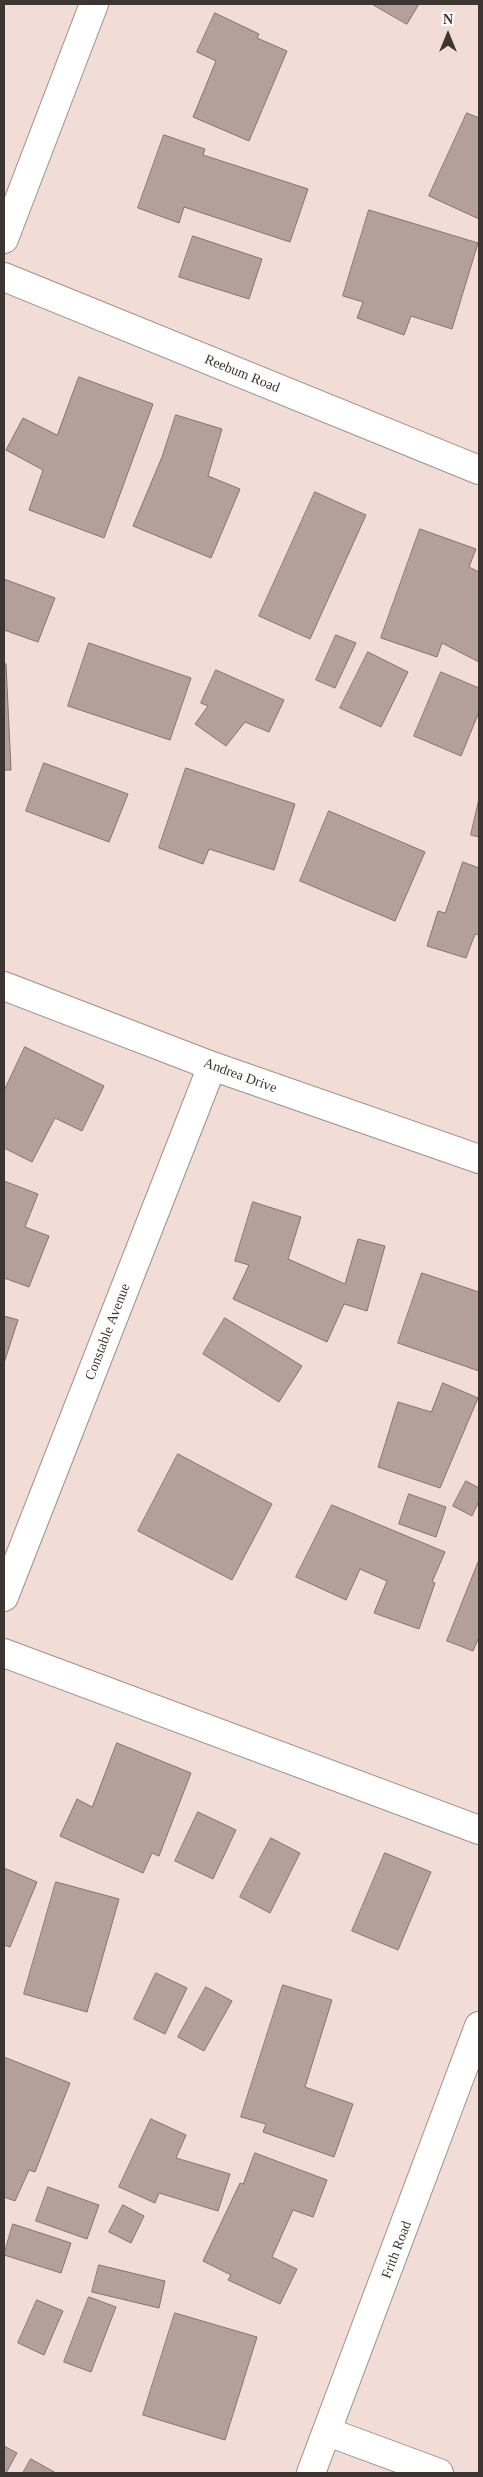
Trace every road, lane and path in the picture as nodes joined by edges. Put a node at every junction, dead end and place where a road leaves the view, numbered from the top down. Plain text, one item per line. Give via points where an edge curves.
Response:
1 (94, 4) edge
2 (4, 239) edge
3 (4, 277) edge
4 (479, 470) edge
5 (4, 986) edge
6 (212, 1066) junction
7 (479, 1159) edge
8 (4, 1597) edge
9 (4, 1652) edge
10 (479, 1830) edge
11 (479, 2026) edge
12 (328, 2432) junction
13 (311, 2473) edge
14 (439, 2473) edge

1 - 2 street
3 - 4 street, Reebum Road
5 - 6 street, Andrea Drive
6 - 7 street, Andrea Drive
6 - 8 street, Constable Avenue
9 - 10 street
11 - 12 street, Frith Road
12 - 13 street, Frith Road
12 - 14 street

